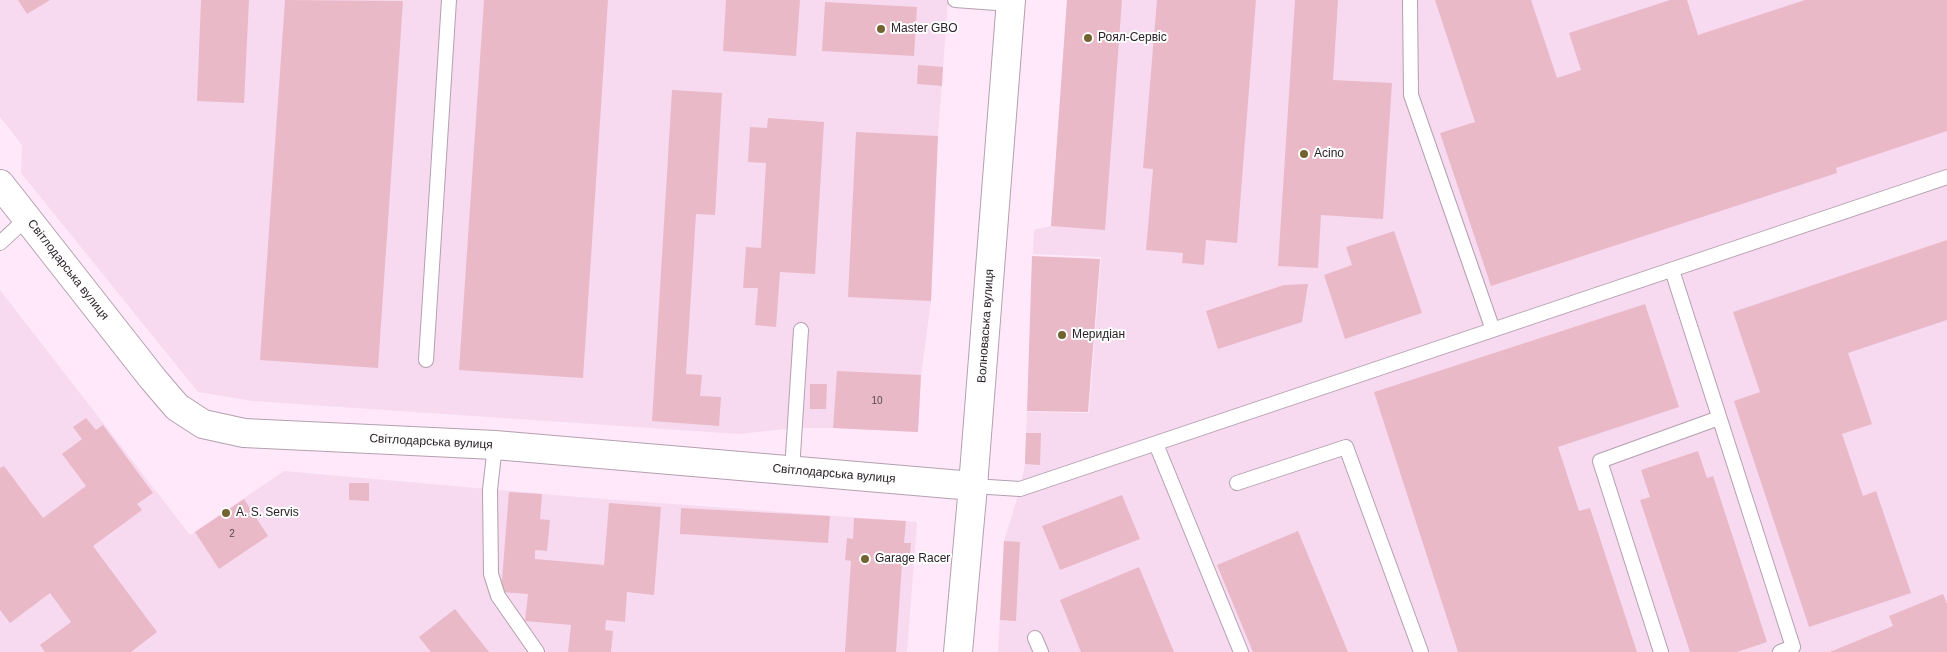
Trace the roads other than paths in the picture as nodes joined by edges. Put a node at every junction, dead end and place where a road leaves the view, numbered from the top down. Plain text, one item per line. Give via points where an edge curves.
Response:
1 (449, 0) edge
2 (955, 0) edge
3 (1410, 0) edge
4 (1011, 2) edge
5 (1947, 177) edge
6 (0, 184) edge
7 (27, 218) junction
8 (0, 243) edge
9 (1672, 270) junction
10 (801, 330) dead end
11 (1493, 330) junction
12 (426, 360) dead end
13 (1719, 418) junction
14 (1156, 444) junction
15 (495, 445) junction
16 (792, 470) junction
17 (1237, 483) dead end
18 (973, 486) junction
19 (1035, 638) dead end
20 (537, 652) edge
21 (958, 652) edge
22 (1041, 652) edge
23 (1241, 652) edge
24 (1421, 652) edge
25 (1661, 652) edge
26 (1780, 652) edge

1 - 12 lane
2 - 4 lane
3 - 11 lane via 1411,94
4 - 18 street, Волноваська вулиця
5 - 9 lane
6 - 7 street, Світлодарська вулиця
7 - 8 lane
7 - 15 street, Світлодарська вулиця via 177,407 203,424 244,433
9 - 11 lane
9 - 13 lane
10 - 16 lane
11 - 14 lane
13 - 25 lane via 1600,461
13 - 26 lane via 1793,647
14 - 18 lane via 1020,489
14 - 23 lane
15 - 16 street, Світлодарська вулиця
15 - 20 lane via 490,490 491,574 498,596
16 - 18 street, Світлодарська вулиця
17 - 24 lane via 1346,447
18 - 21 street, Волноваська вулиця
19 - 22 lane

